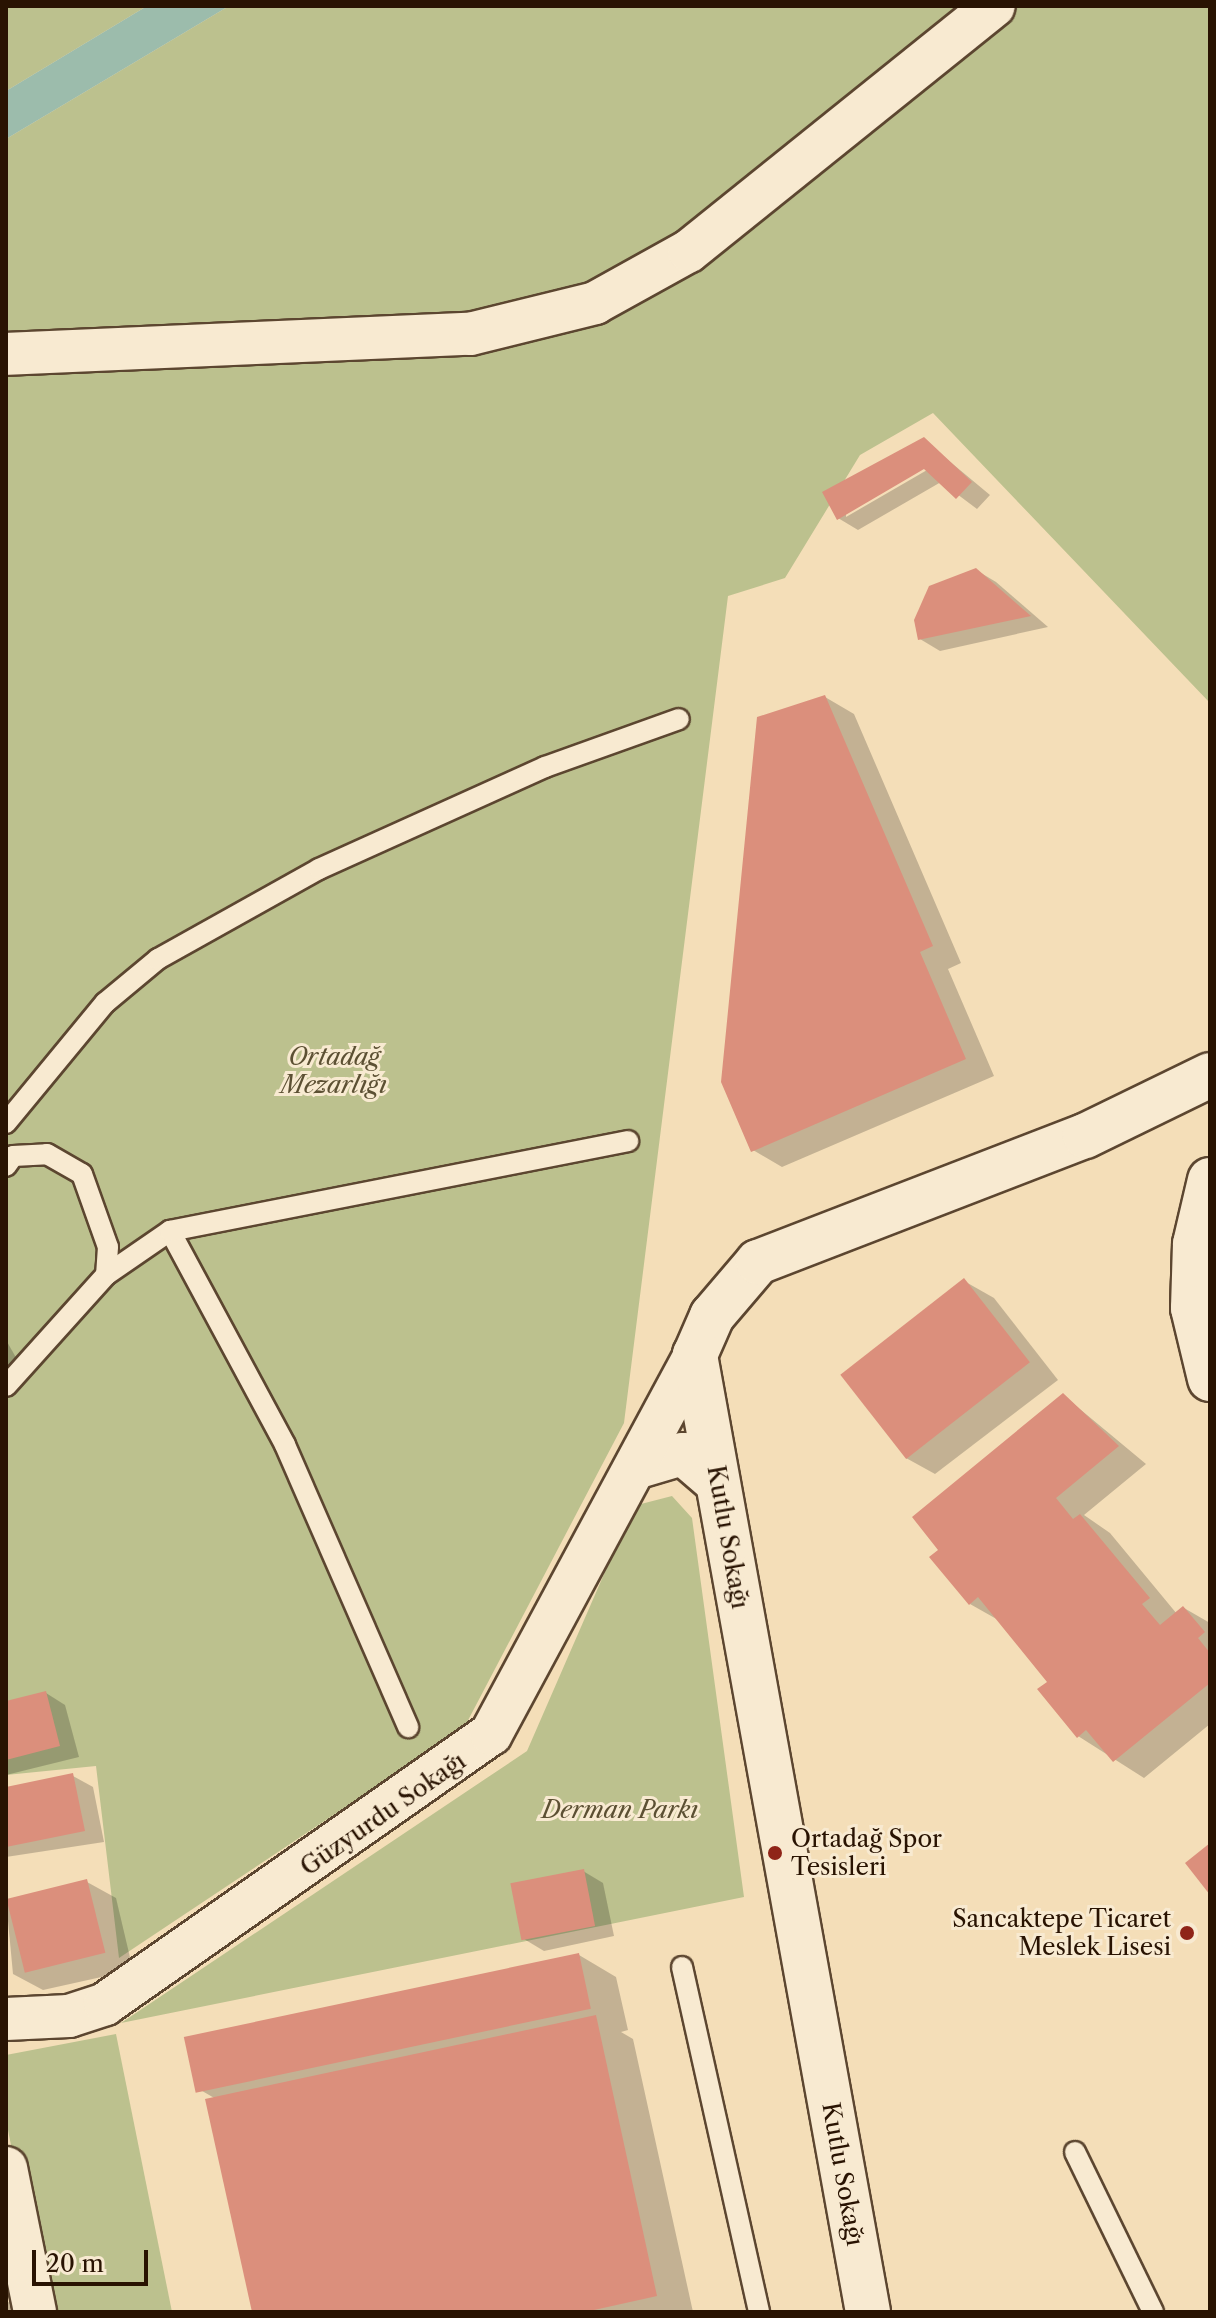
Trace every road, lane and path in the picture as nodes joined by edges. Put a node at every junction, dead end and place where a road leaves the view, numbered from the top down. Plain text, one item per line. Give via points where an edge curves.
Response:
1 (994, 6) edge
2 (6, 354) edge
3 (679, 719) dead end
4 (1210, 1075) edge
5 (6, 1123) edge
6 (628, 1141) dead end
7 (8, 1156) edge
8 (1210, 1180) edge
9 (170, 1231) junction
10 (106, 1275) junction
11 (695, 1355) junction
12 (1210, 1379) edge
13 (6, 1386) edge
14 (635, 1468) junction
15 (718, 1484) junction
16 (408, 1727) dead end
17 (682, 1967) dead end
18 (6, 2019) edge
19 (1075, 2152) dead end
20 (6, 2168) edge
21 (35, 2312) edge
22 (759, 2312) edge
23 (868, 2312) edge
24 (1153, 2312) edge

1 - 2 street via 689,251 595,303 470,334
3 - 5 lane via 545,767 319,869 158,959 95,1014
4 - 11 main road via 1085,1136 758,1262 712,1316
6 - 9 lane
7 - 10 lane via 47,1154 82,1174 99,1208
8 - 12 main road via 1195,1244 1193,1308
9 - 10 lane
9 - 16 lane via 285,1445
10 - 13 lane
11 - 14 street, Güzyurdu Sokağı
11 - 15 main road, Kutlu Sokağı
14 - 15 street via 683,1454
14 - 18 street, Güzyurdu Sokağı via 507,1711 472,1752 105,2004 69,2016
15 - 23 main road, Kutlu Sokağı
17 - 22 lane
19 - 24 lane
20 - 21 street

